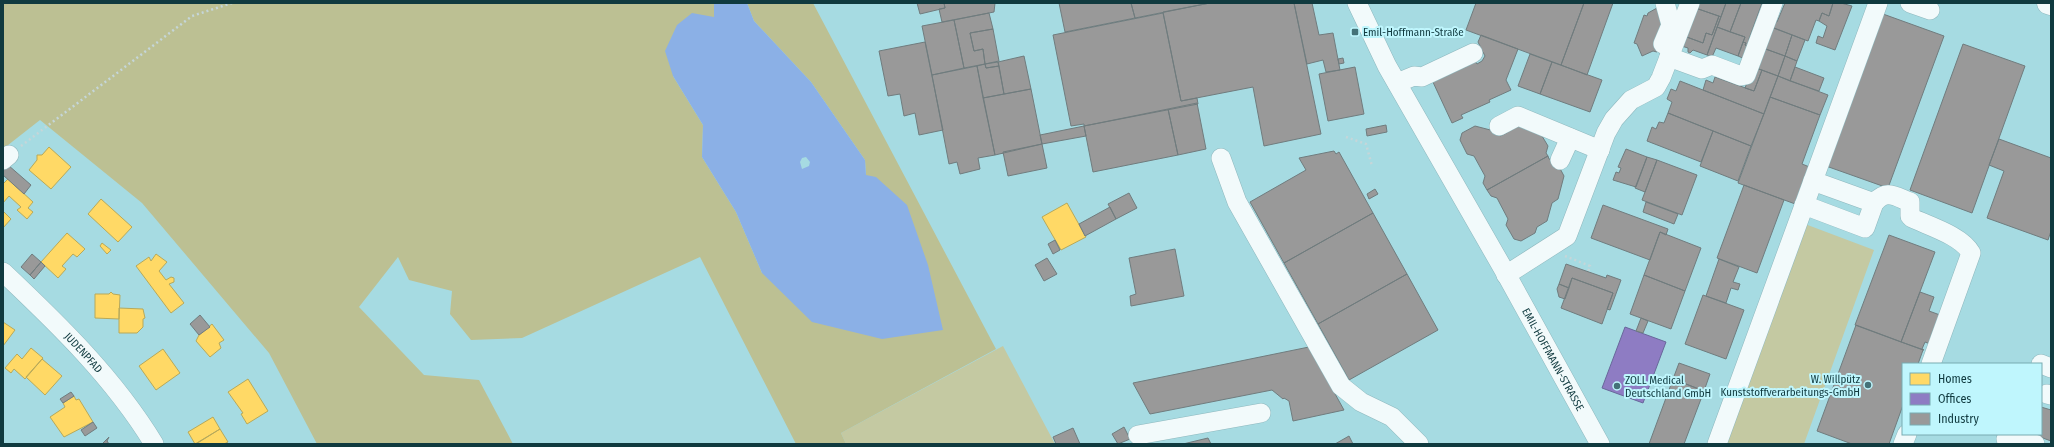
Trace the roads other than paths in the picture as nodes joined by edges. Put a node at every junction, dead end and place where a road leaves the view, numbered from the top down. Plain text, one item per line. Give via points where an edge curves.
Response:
1 (1356, 3) edge
2 (1665, 3) edge
3 (1690, 3) edge
4 (1773, 3) edge
5 (1866, 3) edge
6 (1878, 3) edge
7 (1910, 3) edge
8 (2048, 3) edge
9 (2051, 4) edge
10 (1930, 10) dead end
11 (1473, 53) dead end
12 (1669, 57) junction
13 (1397, 83) junction
14 (1638, 96) junction
15 (1499, 126) dead end
16 (1570, 138) junction
17 (1813, 149) dead end
18 (1600, 150) junction
19 (1221, 158) dead end
20 (1560, 160) dead end
21 (1813, 181) junction
22 (1874, 203) junction
23 (1804, 205) junction
24 (3, 272) edge
25 (1506, 275) junction
26 (1932, 363) edge
27 (1261, 413) dead end
28 (1138, 435) dead end
29 (2006, 440) dead end
30 (154, 444) edge
31 (1419, 444) edge
32 (1600, 444) edge
33 (1717, 444) edge
34 (2035, 444) edge

1 - 13 street, EMIL-HOFFMANN-STRASSE
2 - 14 street via 1671,24
3 - 12 street
4 - 12 street via 1746,75 1741,76 1712,65 1702,69
5 - 17 street
6 - 21 street
7 - 10 street
8 - 9 main road
11 - 13 street via 1422,77 1414,76
12 - 14 street via 1656,87
13 - 25 street, EMIL-HOFFMANN-STRASSE
14 - 18 street via 1614,119
15 - 16 street via 1518,116
16 - 18 street
16 - 20 street
18 - 25 street via 1568,233 1557,244
19 - 31 street via 1237,202 1341,386 1361,402 1392,418
21 - 22 street
21 - 23 street
22 - 23 street via 1865,228
22 - 26 street via 1881,196 1888,194 1910,202 1912,218 1961,240 1971,253
23 - 33 street
24 - 30 street, JUDENPFAD via 56,322 104,376
25 - 32 street, EMIL-HOFFMANN-STRASSE
27 - 28 street
29 - 34 street

